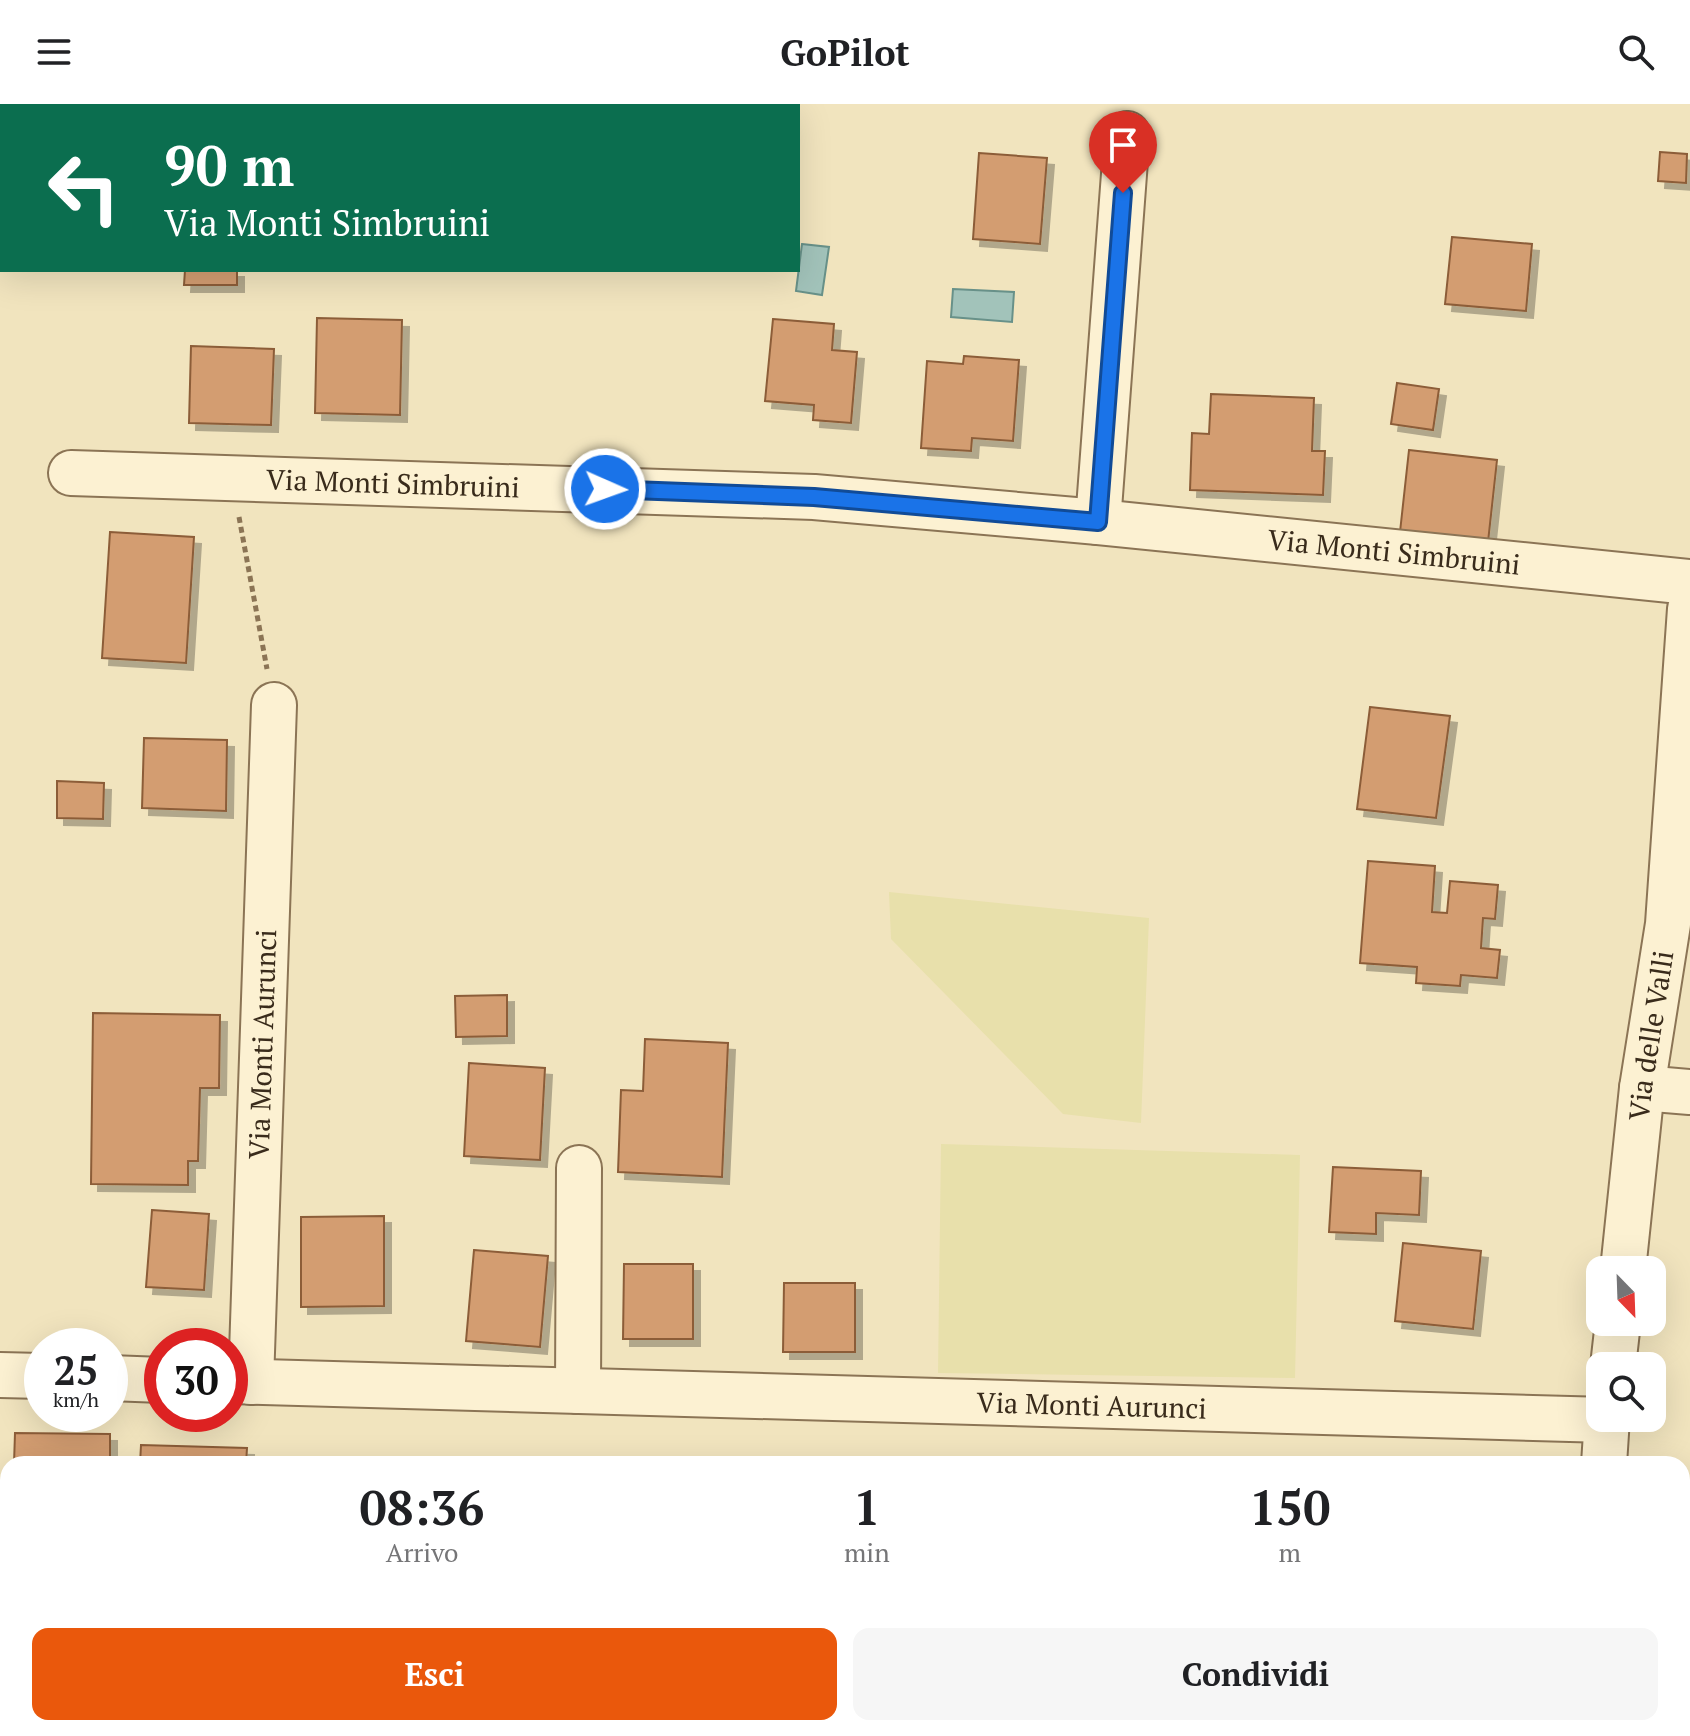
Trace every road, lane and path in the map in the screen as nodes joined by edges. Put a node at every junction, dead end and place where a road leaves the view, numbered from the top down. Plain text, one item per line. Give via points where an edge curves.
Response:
1 (1127, 134) dead end
2 (71, 473) dead end
3 (231, 477) junction
4 (1098, 522) junction
5 (1690, 582) edge
6 (1690, 609) edge
7 (274, 705) joint
8 (1642, 1088) junction
9 (1690, 1092) edge
10 (579, 1168) dead end
11 (1624, 1256) edge
12 (243, 1328) edge
13 (0, 1375) edge
14 (24, 1376) edge
15 (248, 1382) edge
16 (578, 1391) junction
17 (1586, 1418) edge
18 (1606, 1432) edge
19 (1605, 1456) edge

1 - 4 street
2 - 3 street, Via Monti Simbruini
3 - 4 street, Via Monti Simbruini via 814,497
3 - 7 path
4 - 5 street, Via Monti Simbruini
6 - 8 street, Via delle Valli via 1668,924
7 - 12 street, Via Monti Aurunci
8 - 9 street
8 - 11 street, Via delle Valli
10 - 16 street
13 - 14 street
15 - 16 street, Via Monti Aurunci
16 - 17 street, Via Monti Aurunci
18 - 19 street

